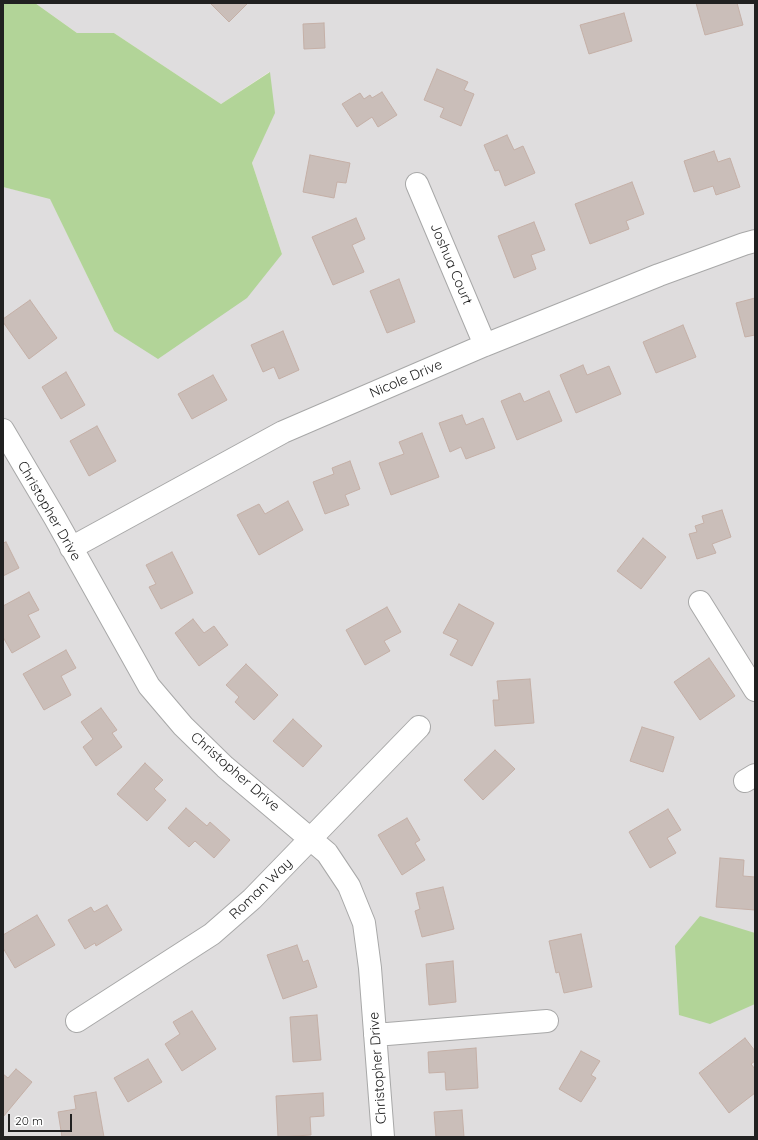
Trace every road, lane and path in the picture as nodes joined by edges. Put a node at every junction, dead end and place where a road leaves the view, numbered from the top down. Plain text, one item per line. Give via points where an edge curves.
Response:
1 (417, 184) dead end
2 (755, 241) edge
3 (485, 345) junction
4 (3, 430) edge
5 (71, 548) junction
6 (700, 602) dead end
7 (755, 690) edge
8 (419, 727) dead end
9 (312, 839) junction
10 (77, 1021) dead end
11 (547, 1021) dead end
12 (375, 1035) junction
13 (383, 1137) edge

1 - 3 street, Joshua Court
2 - 3 street, Nicole Drive via 659,275
3 - 5 street, Nicole Drive via 282,432
4 - 5 street, Christopher Drive
5 - 9 street, Christopher Drive via 149,686 183,726 225,767
6 - 7 street
8 - 9 street, Roman Way
9 - 10 street, Roman Way via 252,899 212,934
9 - 12 street, Christopher Drive via 327,853 349,886 364,923
11 - 12 street
12 - 13 street, Christopher Drive

